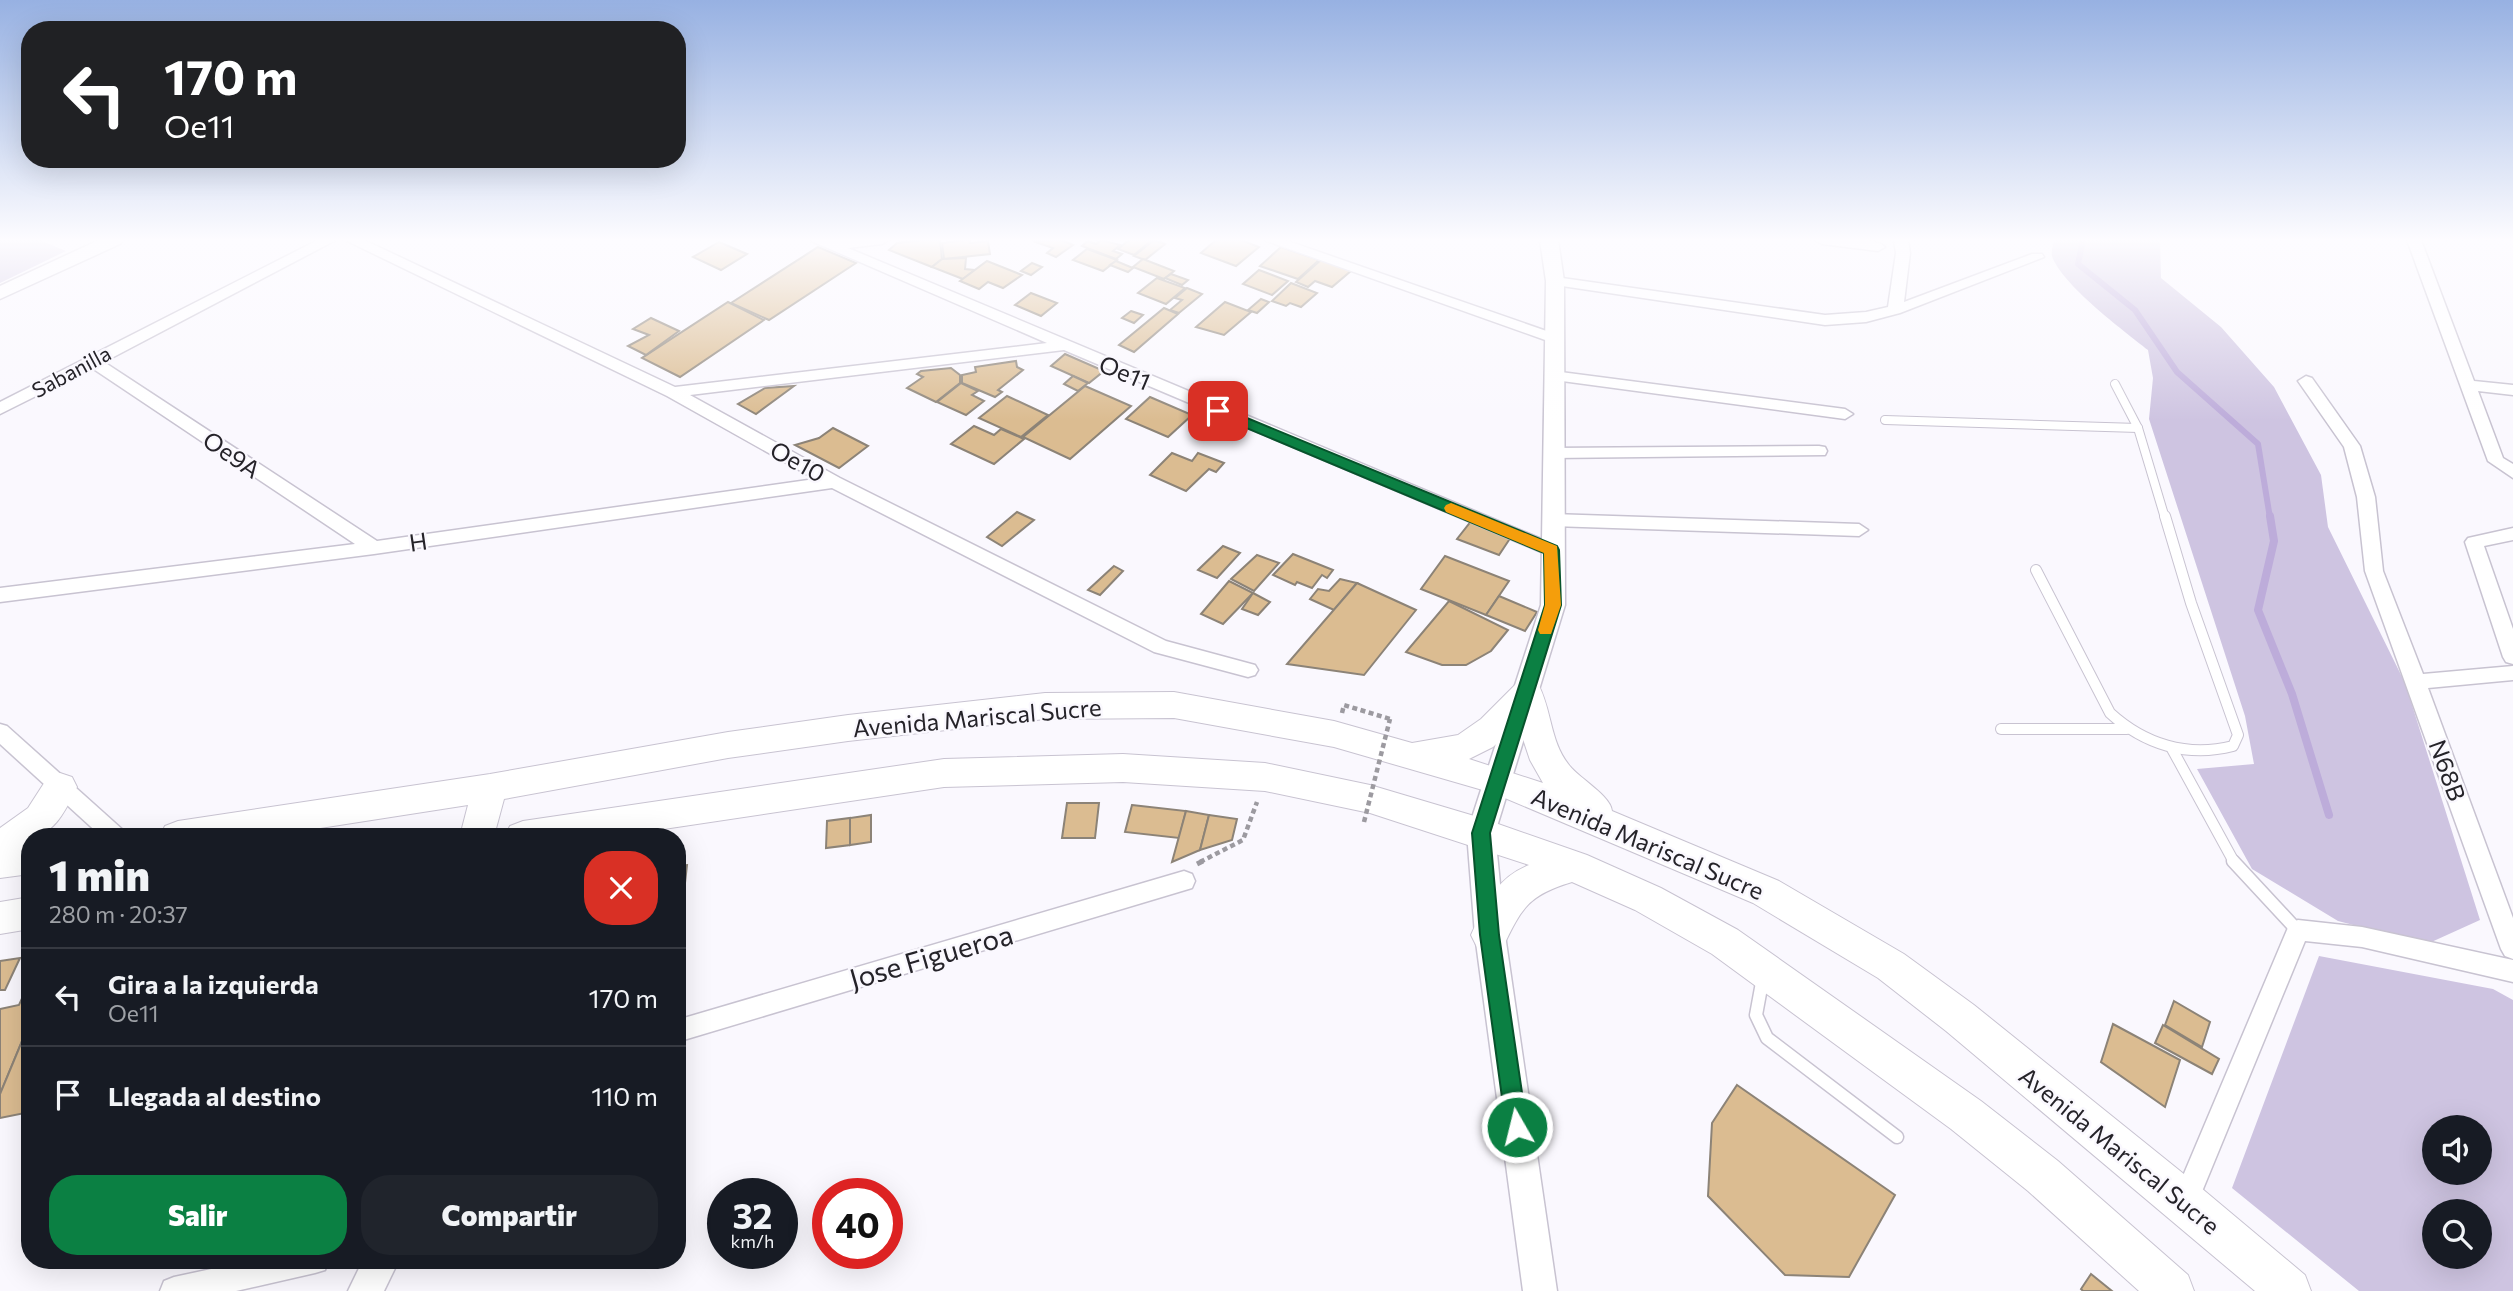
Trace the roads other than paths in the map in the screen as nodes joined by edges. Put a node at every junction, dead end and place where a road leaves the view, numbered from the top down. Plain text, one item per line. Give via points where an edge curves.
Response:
1 (210, 300) edge
2 (479, 300) edge
3 (957, 300) edge
4 (1444, 300) edge
5 (1554, 300) edge
6 (1688, 300) edge
7 (1896, 300) edge
8 (1921, 300) edge
9 (2436, 300) edge
10 (1895, 310) junction
11 (1553, 338) junction
12 (1064, 346) junction
13 (91, 360) junction
14 (1553, 376) junction
15 (2306, 381) dead end
16 (2115, 384) dead end
17 (2468, 385) junction
18 (2513, 390) edge
19 (673, 392) junction
20 (0, 409) edge
21 (1845, 414) dead end
22 (1885, 420) dead end
23 (2138, 428) junction
24 (1819, 451) dead end
25 (1552, 453) junction
26 (2513, 472) edge
27 (834, 482) junction
28 (1552, 520) junction
29 (1859, 530) dead end
30 (2513, 534) edge
31 (374, 548) junction
32 (1552, 550) junction
33 (2036, 570) dead end
34 (0, 595) edge
35 (2513, 657) edge
36 (1248, 670) dead end
37 (2513, 673) edge
38 (2416, 682) junction
39 (1527, 693) junction
40 (2001, 729) dead end
41 (2127, 729) junction
42 (0, 732) edge
43 (2171, 747) junction
44 (1404, 753) junction
45 (1499, 781) junction
46 (60, 787) junction
47 (490, 788) junction
48 (345, 823) edge
49 (27, 828) edge
50 (106, 828) edge
51 (281, 828) edge
52 (479, 828) edge
53 (577, 828) edge
54 (21, 832) edge
55 (1481, 833) junction
56 (1641, 838) junction
57 (0, 848) edge
58 (21, 860) edge
59 (0, 863) edge
60 (1574, 866) junction
61 (1184, 881) road end
62 (21, 914) edge
63 (0, 918) edge
64 (2298, 930) junction
65 (1490, 935) junction
66 (2513, 949) edge
67 (1765, 969) junction
68 (2513, 971) edge
69 (686, 1028) edge
70 (1897, 1137) dead end
71 (2185, 1202) junction
72 (274, 1269) edge
73 (377, 1269) edge
74 (174, 1291) edge
75 (365, 1291) edge
76 (1540, 1291) edge
77 (2172, 1291) edge
78 (2289, 1291) edge

1 - 13 street, Sabanilla
2 - 19 street, Oe10
3 - 12 street, Oe11
4 - 11 street
5 - 11 street
6 - 10 street via 1825,320
7 - 10 street
8 - 10 street
9 - 17 street
11 - 14 street
12 - 19 street
12 - 32 street, Oe11
13 - 20 street, Sabanilla
13 - 31 street, Oe9A
14 - 21 street
14 - 25 street
15 - 38 street, N68B via 2352,446 2366,497 2374,571
16 - 23 lane
17 - 18 street
17 - 26 street via 2496,461
19 - 27 street, Oe10
22 - 23 lane
23 - 43 lane via 2191,603 2238,735 2234,746 2219,751
24 - 25 street
25 - 28 street
27 - 31 street, H
27 - 36 street, Oe10 via 1161,647
28 - 29 street
28 - 32 street
30 - 35 street via 2474,542
31 - 34 street, H
32 - 39 street via 1553,605
33 - 41 lane via 2110,713
37 - 38 street
38 - 66 street, N68B
39 - 44 main road via 1475,744 1439,754
39 - 45 street
39 - 56 main road via 1545,761 1556,775 1585,802
40 - 41 lane
41 - 43 lane
42 - 46 street
43 - 64 lane via 2237,868
44 - 45 main road, Avenida Mariscal Sucre
44 - 47 main road, Avenida Mariscal Sucre via 1334,734 1174,705 1045,706 728,745
45 - 55 street
45 - 56 main road, Avenida Mariscal Sucre
46 - 49 main road via 40,818
46 - 50 street
47 - 48 main road, Avenida Mariscal Sucre
47 - 52 main road
48 - 51 main road, Avenida Mariscal Sucre
53 - 55 main road, Avenida Mariscal Sucre via 944,774 1123,768 1265,777 1370,799
54 - 57 main road
55 - 60 main road, Avenida Mariscal Sucre
55 - 65 street
56 - 71 main road, Avenida Mariscal Sucre via 1766,892 1891,966
58 - 59 main road
60 - 65 main road via 1516,888
60 - 67 main road, Avenida Mariscal Sucre via 1648,899
61 - 69 street, Jose Figueroa
62 - 63 main road
64 - 68 street via 2362,937
64 - 71 street
65 - 76 street
67 - 70 lane via 1755,1011 1757,1024 1768,1038
67 - 77 main road, Avenida Mariscal Sucre via 2043,1176
71 - 78 main road, Avenida Mariscal Sucre
72 - 74 street
73 - 75 street

